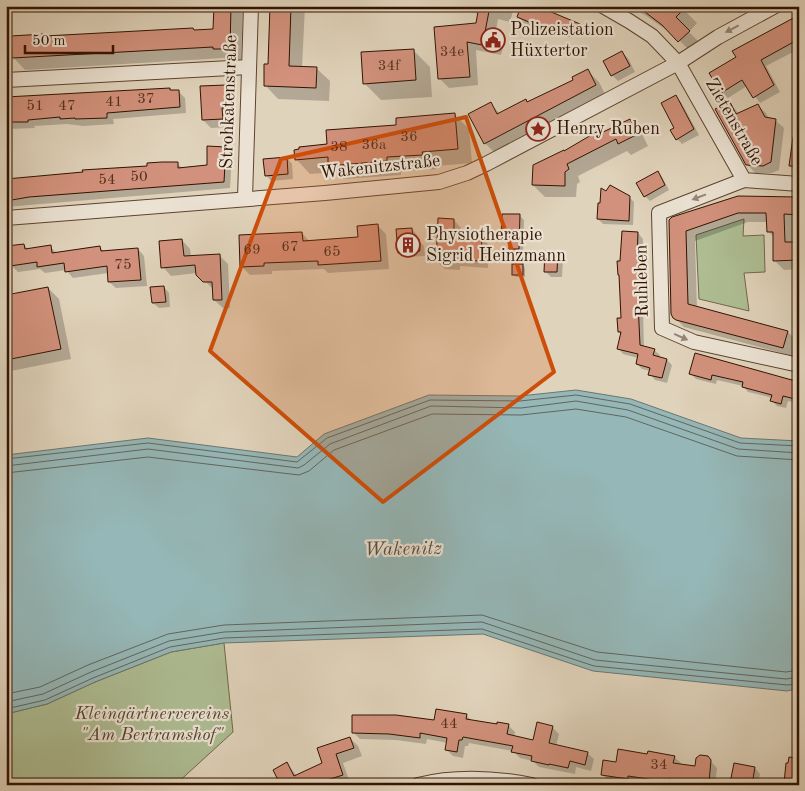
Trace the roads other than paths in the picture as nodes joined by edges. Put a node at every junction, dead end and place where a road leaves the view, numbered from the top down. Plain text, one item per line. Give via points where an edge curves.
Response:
1 (251, 6) edge
2 (603, 6) edge
3 (775, 6) edge
4 (678, 63) junction
5 (249, 67) junction
6 (6, 80) edge
7 (744, 180) junction
8 (799, 184) edge
9 (244, 198) junction
10 (6, 218) edge
11 (799, 365) edge
12 (418, 785) edge
13 (532, 785) edge

1 - 5 street, Strohkatenstraße
2 - 4 street, Zietenstraße via 652,36
3 -> 4 street, Wakenitzstraße
4 - 7 street, Zietenstraße
4 - 9 street, Wakenitzstraße via 467,173 439,182
5 - 6 street
5 - 9 street, Strohkatenstraße
7 - 8 street, Zietenstraße
7 -> 11 street, Ruhleben via 659,212 662,328 694,342
9 - 10 street, Wakenitzstraße
12 - 13 street via 489,780

